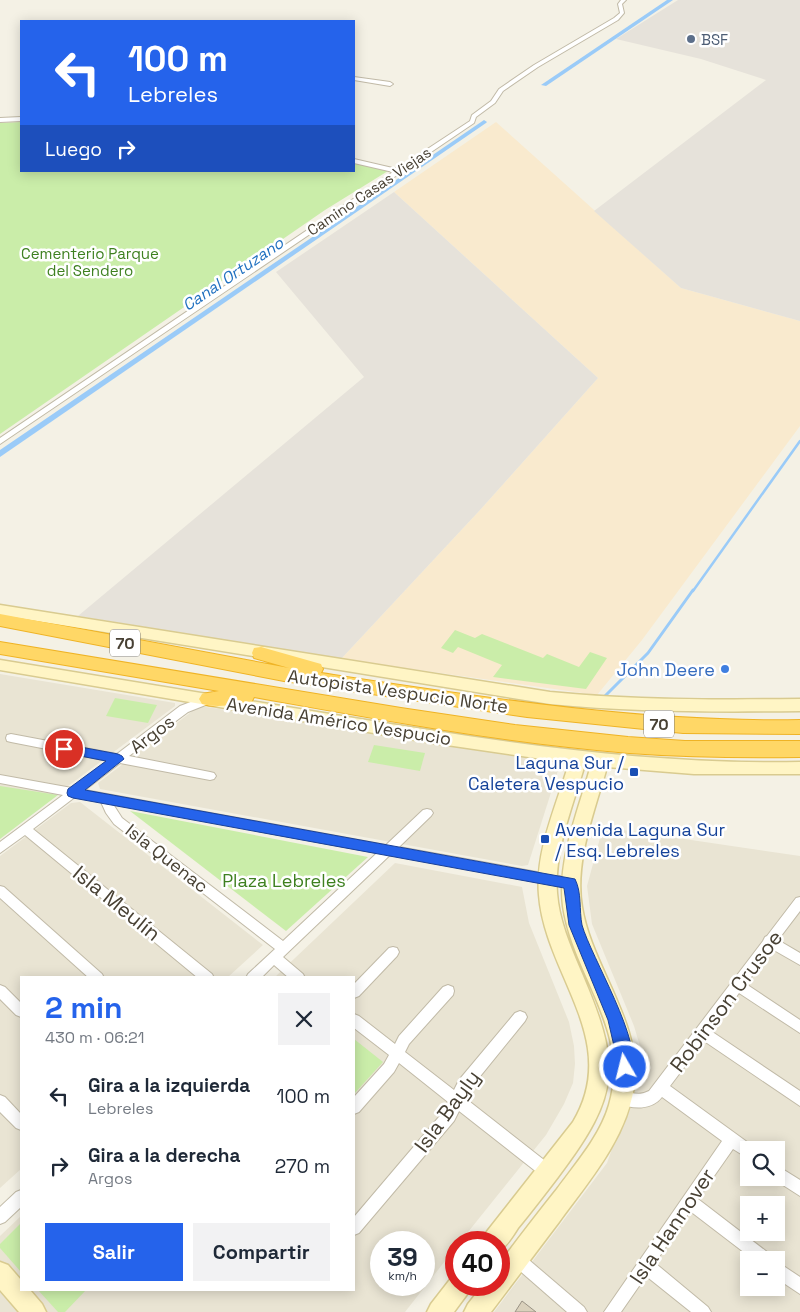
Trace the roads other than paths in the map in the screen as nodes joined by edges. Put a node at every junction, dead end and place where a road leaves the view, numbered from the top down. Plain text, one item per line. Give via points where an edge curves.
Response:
1 (624, 0) edge
2 (355, 78) edge
3 (390, 84) dead end
4 (20, 119) edge
5 (0, 120) edge
6 (355, 161) edge
7 (398, 171) junction
8 (0, 442) edge
9 (0, 610) edge
10 (0, 620) edge
11 (0, 648) edge
12 (260, 653) junction
13 (0, 665) edge
14 (402, 692) junction
15 (299, 698) junction
16 (209, 699) junction
17 (183, 702) junction
18 (800, 705) edge
19 (800, 727) edge
20 (11, 738) dead end
21 (800, 749) edge
22 (579, 758) junction
23 (118, 759) junction
24 (600, 761) junction
25 (800, 768) edge
26 (210, 776) dead end
27 (0, 779) edge
28 (73, 793) junction
29 (106, 799) junction
30 (427, 812) dead end
31 (25, 829) junction
32 (0, 848) edge
33 (385, 851) junction
34 (548, 879) junction
35 (570, 883) junction
36 (0, 891) edge
37 (800, 902) edge
38 (769, 941) junction
39 (283, 948) junction
40 (393, 952) dead end
41 (273, 957) junction
42 (800, 960) edge
43 (96, 976) edge
44 (206, 976) edge
45 (254, 976) edge
46 (297, 976) edge
47 (737, 985) junction
48 (0, 991) edge
49 (355, 991) edge
50 (448, 991) dead end
51 (20, 1010) edge
52 (520, 1017) dead end
53 (355, 1021) edge
54 (800, 1027) edge
55 (702, 1032) junction
56 (397, 1054) junction
57 (661, 1088) junction
58 (622, 1098) junction
59 (800, 1099) edge
60 (457, 1101) junction
61 (0, 1102) edge
62 (355, 1106) edge
63 (20, 1122) edge
64 (731, 1139) junction
65 (740, 1146) edge
66 (548, 1172) junction
67 (785, 1178) edge
68 (800, 1189) edge
69 (20, 1198) edge
70 (688, 1201) junction
71 (0, 1218) edge
72 (355, 1227) edge
73 (502, 1231) edge
74 (754, 1251) edge
75 (517, 1259) junction
76 (645, 1265) junction
77 (510, 1268) edge
78 (0, 1273) edge
79 (785, 1275) edge
80 (800, 1286) edge
81 (451, 1296) edge
82 (489, 1296) edge
83 (34, 1312) edge
84 (439, 1312) edge
85 (476, 1312) edge
86 (579, 1312) edge
87 (612, 1312) edge
88 (703, 1312) edge

1 - 7 street, Camino Casas Viejas via 620,4 622,13 616,19 501,90 493,102 474,116 472,122
2 - 3 street
4 - 5 street
6 - 7 street
7 - 8 street, Camino Casas Viejas
9 - 12 main road
10 - 14 highway, Autopista Vespucio Norte / 70 via 254,669
11 - 15 highway, Autopista Vespucio Norte / 70
12 - 14 highway
12 - 18 main road via 593,703
13 - 17 main road, Avenida Américo Vespucio
14 - 19 highway, Autopista Vespucio Norte / 70 via 625,722
15 - 16 highway via 246,696
15 - 21 highway, Autopista Vespucio Norte / 70 via 509,732 606,744 718,750
16 - 17 main road, Avenida Américo Vespucio
16 - 22 main road, Avenida Américo Vespucio
17 - 23 street, Argos
20 - 23 street
22 - 24 main road, Avenida Américo Vespucio
22 - 34 main road
23 - 26 street
23 - 28 street, Argos
24 - 25 main road, Avenida Américo Vespucio via 712,770
24 - 35 main road
27 - 28 street
28 - 29 street
28 - 31 street, Argos
29 - 33 street
29 - 39 street, Isla Quenac via 118,821
30 - 33 street
31 - 32 street, Argos
31 - 44 street, Isla Meulín
33 - 34 street
33 - 39 street
34 - 35 street
34 - 66 main road via 556,932 594,1025 601,1063 598,1088 590,1112
35 - 58 main road via 576,925 620,1033 625,1067
36 - 43 street
37 - 38 street, Robinson Crusoe
38 - 42 street
38 - 47 street, Robinson Crusoe
39 - 41 street
40 - 49 street
41 - 45 street
41 - 46 street
47 - 54 street
47 - 55 street, Robinson Crusoe
48 - 51 street
50 - 56 street via 404,1040
52 - 60 street, Isla Bayly via 464,1086
53 - 56 street
55 - 57 street, Robinson Crusoe
55 - 59 street
56 - 60 street
56 - 62 street via 390,1068
57 - 58 street, Robinson Crusoe via 646,1102
57 - 64 street
58 - 75 main road via 609,1130 592,1158
60 - 66 street
60 - 72 street, Isla Bayly via 449,1116
61 - 63 street
64 - 65 street
64 - 70 street, Isla Hannover
66 - 73 main road
67 - 68 street
69 - 71 street
70 - 74 street
70 - 76 street, Isla Hannover
75 - 77 main road
75 - 86 street
76 - 87 street, Isla Hannover
76 - 88 street
78 - 83 main road
79 - 80 street
81 - 84 main road
82 - 85 main road

